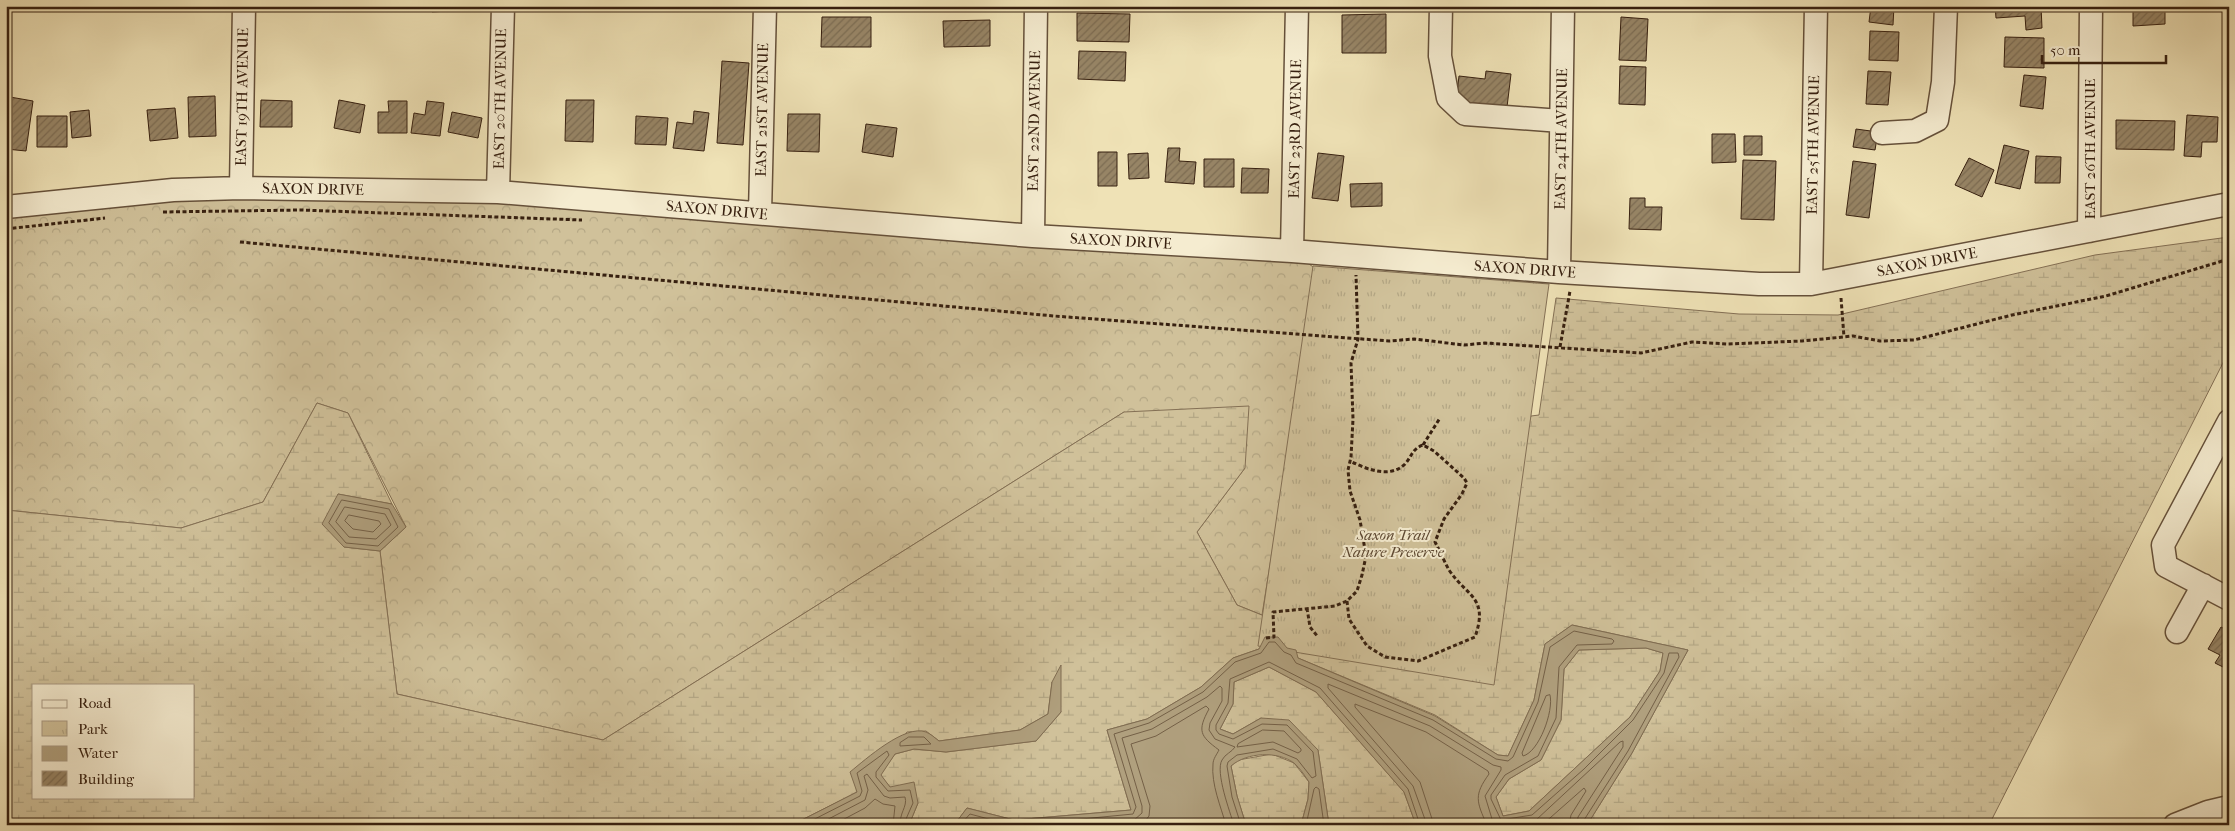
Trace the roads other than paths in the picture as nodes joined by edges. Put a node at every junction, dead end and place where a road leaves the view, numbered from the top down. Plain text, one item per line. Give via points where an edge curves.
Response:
1 (244, 6) edge
2 (503, 6) edge
3 (764, 6) edge
4 (1036, 6) edge
5 (1297, 6) edge
6 (1441, 6) edge
7 (1563, 6) edge
8 (1816, 6) edge
9 (1946, 6) edge
10 (2091, 6) edge
11 (1561, 121) junction
12 (1882, 133) dead end
13 (241, 188) junction
14 (498, 192) junction
15 (2229, 204) edge
16 (6, 206) edge
17 (760, 213) junction
18 (2089, 231) junction
19 (1033, 236) junction
20 (1292, 251) junction
21 (1565, 279) junction
22 (1811, 284) junction
23 (2229, 421) edge
24 (2203, 585) junction
25 (2229, 599) edge
26 (2177, 632) dead end
27 (2214, 815) edge
28 (2175, 825) edge

1 - 13 street, EAST 19TH AVENUE
2 - 14 street, EAST 20TH AVENUE
3 - 17 street, EAST 21ST AVENUE
4 - 19 street, EAST 22ND AVENUE
5 - 20 street, EAST 23RD AVENUE
6 - 11 street via 1440,56 1448,98 1464,114
7 - 11 street, EAST 24TH AVENUE
8 - 22 street, EAST 25TH AVENUE
9 - 12 street via 1944,82 1937,120 1916,132
10 - 18 street, EAST 26TH AVENUE
11 - 21 street, EAST 24TH AVENUE
13 - 14 street, SAXON DRIVE
13 - 16 street, SAXON DRIVE via 173,190
14 - 17 street, SAXON DRIVE
15 - 18 street, SAXON DRIVE
17 - 19 street, SAXON DRIVE
18 - 22 street, SAXON DRIVE
19 - 20 street, SAXON DRIVE
20 - 21 street, SAXON DRIVE
21 - 22 street, SAXON DRIVE
23 - 24 street via 2164,545 2166,566
24 - 25 street
24 - 26 street
27 - 28 street

